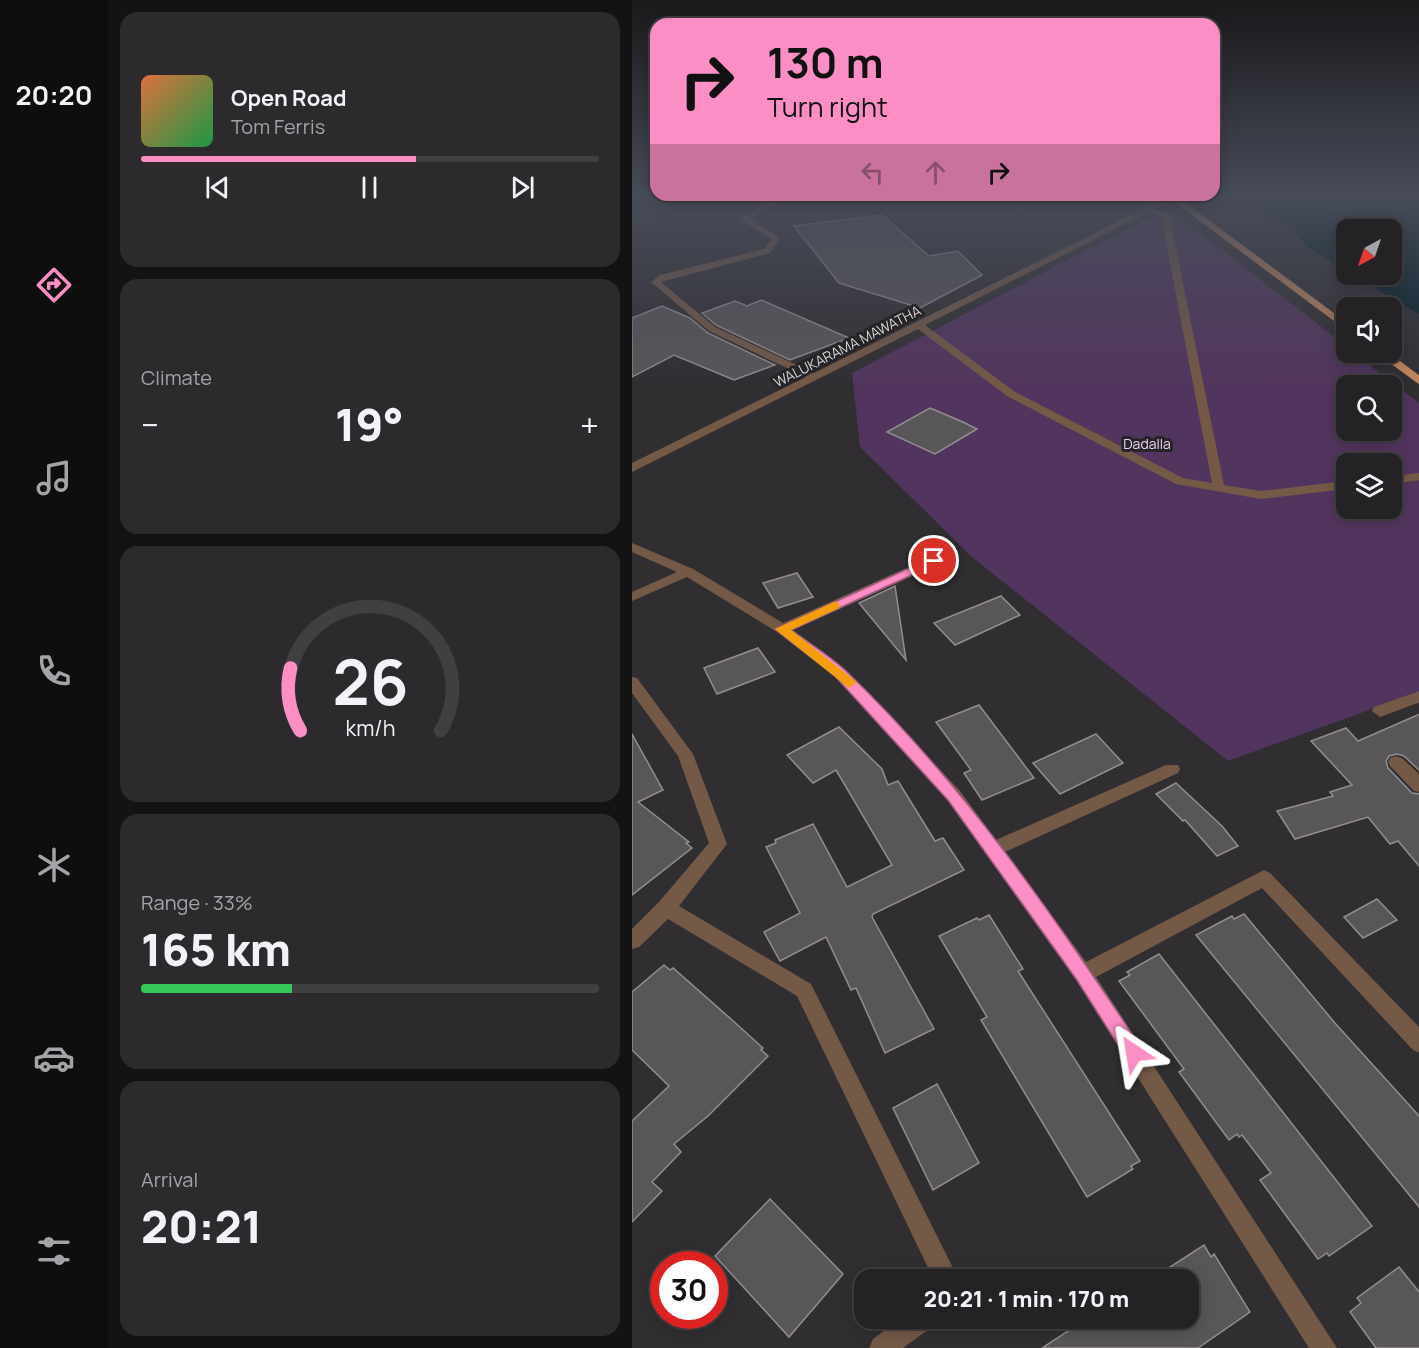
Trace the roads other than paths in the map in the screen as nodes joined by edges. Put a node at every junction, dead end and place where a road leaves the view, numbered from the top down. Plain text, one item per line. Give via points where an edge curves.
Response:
1 (727, 261) edge
2 (1047, 261) edge
3 (1174, 261) edge
4 (1257, 261) edge
5 (1336, 320) edge
6 (918, 326) junction
7 (1395, 363) edge
8 (815, 377) junction
9 (1420, 382) edge
10 (632, 468) edge
11 (1420, 477) edge
12 (1402, 479) edge
13 (1336, 486) edge
14 (1218, 488) junction
15 (632, 547) edge
16 (934, 561) dead end
17 (688, 572) junction
18 (632, 597) edge
19 (782, 629) junction
20 (632, 682) edge
21 (1420, 696) edge
22 (1380, 711) dead end
23 (1396, 762) dead end
24 (1172, 769) dead end
25 (1420, 786) edge
26 (992, 850) junction
27 (666, 908) junction
28 (632, 941) edge
29 (1083, 974) junction
30 (1420, 1043) edge
31 (942, 1269) edge
32 (908, 1329) edge
33 (882, 1348) edge
34 (1324, 1348) edge

1 - 8 street via 655,282 712,329
2 - 6 street, WALUKARAMA MAWATHA
3 - 14 street
4 - 5 highway
6 - 8 street, WALUKARAMA MAWATHA
6 - 14 street via 1011,394 1180,482
7 - 9 highway
8 - 10 street, WALUKARAMA MAWATHA
11 - 12 street
13 - 14 street via 1260,495
15 - 17 street
16 - 19 street
17 - 18 street
17 - 19 street
19 - 26 street via 840,673 954,796
20 - 27 street via 685,754 718,844
21 - 22 street
23 - 25 street
24 - 26 street
26 - 29 street
27 - 28 street
27 - 31 street via 804,990
29 - 30 street via 1264,878
29 - 34 street
32 - 33 street

